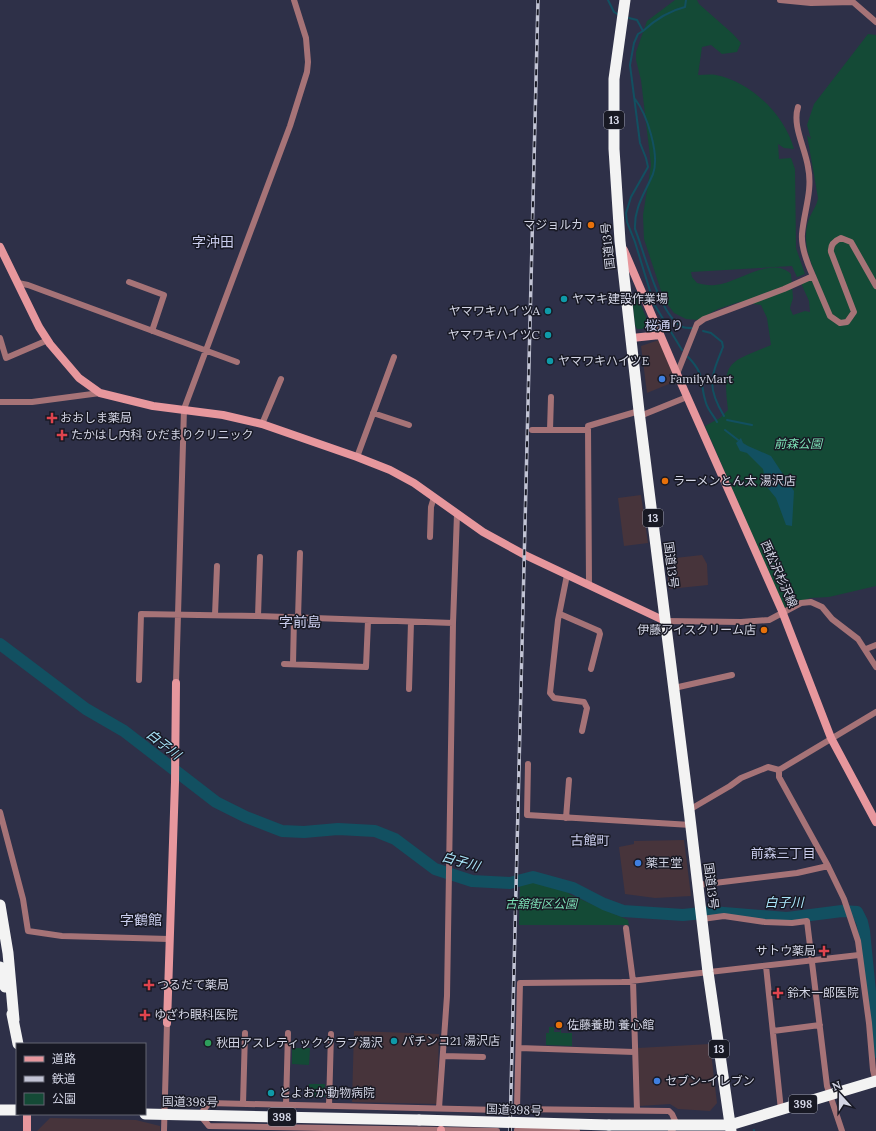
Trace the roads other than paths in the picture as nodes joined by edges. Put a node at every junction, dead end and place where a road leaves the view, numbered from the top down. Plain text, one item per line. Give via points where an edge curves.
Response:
1 (294, 0) edge
2 (625, 0) edge
3 (780, 0) edge
4 (828, 1) edge
5 (876, 22) edge
6 (798, 107) dead end
7 (620, 241) junction
8 (1, 251) edge
9 (813, 276) junction
10 (129, 282) dead end
11 (18, 283) junction
12 (876, 286) edge
13 (152, 331) junction
14 (660, 335) junction
15 (0, 338) edge
16 (632, 338) junction
17 (48, 340) junction
18 (206, 351) junction
19 (394, 357) dead end
20 (237, 362) dead end
21 (677, 374) junction
22 (281, 379) dead end
23 (100, 393) junction
24 (551, 397) dead end
25 (687, 397) junction
26 (0, 402) edge
27 (184, 409) junction
28 (373, 413) junction
29 (639, 413) junction
30 (262, 424) junction
31 (409, 425) dead end
32 (532, 430) dead end
33 (550, 430) junction
34 (588, 430) junction
35 (357, 457) junction
36 (434, 497) junction
37 (457, 514) junction
38 (430, 537) dead end
39 (300, 553) dead end
40 (260, 557) dead end
41 (217, 566) dead end
42 (567, 575) junction
43 (589, 585) junction
44 (782, 611) junction
45 (560, 614) junction
46 (215, 615) junction
47 (178, 616) junction
48 (258, 616) junction
49 (296, 618) junction
50 (368, 621) junction
51 (666, 621) junction
52 (411, 622) junction
53 (453, 623) junction
54 (876, 645) edge
55 (866, 649) junction
56 (284, 664) dead end
57 (293, 664) junction
58 (876, 667) edge
59 (592, 669) dead end
60 (732, 675) dead end
61 (139, 680) dead end
62 (176, 683) joint
63 (674, 688) junction
64 (409, 689) dead end
65 (876, 712) edge
66 (582, 731) dead end
67 (831, 738) junction
68 (528, 764) dead end
69 (779, 770) junction
70 (569, 780) dead end
71 (689, 810) junction
72 (0, 812) edge
73 (566, 818) junction
74 (876, 822) edge
75 (690, 824) junction
76 (828, 866) junction
77 (698, 885) junction
78 (0, 905) edge
79 (702, 919) junction
80 (626, 928) dead end
81 (169, 939) junction
82 (859, 954) junction
83 (812, 960) junction
84 (766, 966) junction
85 (0, 967) edge
86 (708, 972) junction
87 (633, 981) junction
88 (14, 1020) junction
89 (167, 1023) joint
90 (820, 1025) junction
91 (773, 1031) junction
92 (245, 1033) dead end
93 (288, 1033) dead end
94 (331, 1034) dead end
95 (18, 1043) edge
96 (519, 1048) junction
97 (634, 1052) junction
98 (443, 1056) junction
99 (483, 1057) dead end
100 (876, 1082) edge
101 (831, 1096) junction
102 (243, 1104) junction
103 (286, 1105) junction
104 (329, 1106) junction
105 (439, 1108) junction
106 (517, 1109) junction
107 (0, 1110) edge
108 (16, 1110) edge
109 (499, 1110) dead end
110 (637, 1110) junction
111 (781, 1110) junction
112 (146, 1114) edge
113 (164, 1114) junction
114 (27, 1115) edge
115 (200, 1115) junction
116 (674, 1128) edge
117 (731, 1128) edge
118 (252, 1129) edge
119 (441, 1130) edge
120 (26, 1131) edge
121 (164, 1131) edge
122 (497, 1131) edge
123 (517, 1131) edge
124 (577, 1131) edge
125 (842, 1131) edge

1 - 18 street via 306,38 307,72 290,126
2 - 7 highway, 国道13号 / 13 via 614,79 614,149
3 - 4 street via 811,3
4 - 5 street via 853,2
6 - 9 street via 795,117 808,168 810,194 802,234 808,265
7 - 14 street, 西松沢杉沢線
7 - 16 highway, 国道13号 / 13
8 - 11 street
9 - 12 street via 830,316 840,322 846,322 854,312 830,247 834,241 841,238 851,242
9 - 21 street via 697,324
10 - 13 street via 164,295
11 - 13 street
11 - 17 street
13 - 18 street
14 - 16 street
14 - 21 street, 西松沢杉沢線
15 - 17 street via 6,358
16 - 29 highway, 国道13号 / 13
17 - 23 street via 79,378
18 - 20 street
18 - 27 street
19 - 28 street
21 - 25 street, 西松沢杉沢線
22 - 30 street
23 - 26 street via 32,402
23 - 27 street via 153,406
24 - 33 street
25 - 29 street
25 - 44 street, 西松沢杉沢線
27 - 30 street
27 - 47 street
28 - 31 street
28 - 35 street
29 - 34 street via 588,426
29 - 51 highway, 国道13号 / 13
30 - 35 street
32 - 33 street
33 - 34 street
34 - 43 street
35 - 36 street via 414,483
36 - 37 street
36 - 38 street
37 - 42 street via 524,555
37 - 53 street
39 - 49 street
40 - 48 street
41 - 46 street
42 - 43 street
42 - 45 street
43 - 51 street
44 - 51 street via 769,620
44 - 55 street via 801,603 812,602 822,607
44 - 67 street, 西松沢杉沢線
45 - 59 street via 599,631
45 - 66 street via 550,693 554,698 584,702 587,708
46 - 47 street
46 - 48 street
47 - 61 street via 141,614
47 - 62 street
48 - 49 street
49 - 50 street
49 - 57 street
50 - 52 street
50 - 57 street via 366,667
51 - 63 highway, 国道13号 / 13
52 - 53 street
52 - 64 street
53 - 98 street via 447,996
54 - 55 street
55 - 58 street
56 - 57 street
60 - 63 street
62 - 81 street
63 - 71 highway, 国道13号 / 13
65 - 67 street
67 - 69 street
67 - 74 street, 西松沢杉沢線
68 - 73 street via 527,816
69 - 71 street via 768,767 741,778
69 - 76 street via 779,777
70 - 73 street
71 - 75 highway, 国道13号 / 13
72 - 81 street via 23,899 28,931 62,936
73 - 75 street
75 - 77 highway, 国道13号 / 13
76 - 77 street
76 - 82 street via 844,900 858,942
77 - 79 highway, 国道13号 / 13
78 - 88 highway via 8,953
79 - 83 street via 724,916 765,922 807,921
79 - 86 highway, 国道13号 / 13
80 - 87 street
81 - 89 street
82 - 83 street
82 - 100 street
83 - 84 street
83 - 90 street
84 - 86 street
84 - 91 street
85 - 88 highway
86 - 87 street
86 - 117 highway, 国道13号 / 13
87 - 96 street via 520,983
87 - 97 street
88 - 95 highway
89 - 113 street
90 - 91 street
90 - 101 street via 827,1086
91 - 111 street
92 - 102 street
93 - 103 street
94 - 104 street
96 - 97 street
96 - 106 street
97 - 110 street
98 - 99 street
98 - 105 street
100 - 101 highway, 国道398号 / 398
101 - 111 highway, 国道398号 / 398
101 - 125 street
102 - 103 street
102 - 115 street via 209,1103
103 - 104 street
104 - 105 street
105 - 109 street
106 - 110 street
106 - 123 street
107 - 108 highway
110 - 116 street via 668,1111 672,1114
111 - 117 highway, 国道398号 / 398
112 - 113 highway, 国道398号 / 398
113 - 115 highway, 国道398号 / 398
113 - 121 street
114 - 120 street
115 - 116 highway, 国道398号 / 398, bridge
115 - 118 street via 209,1126
116 - 117 highway, 国道398号 / 398
118 - 119 street
119 - 122 street
123 - 124 street

